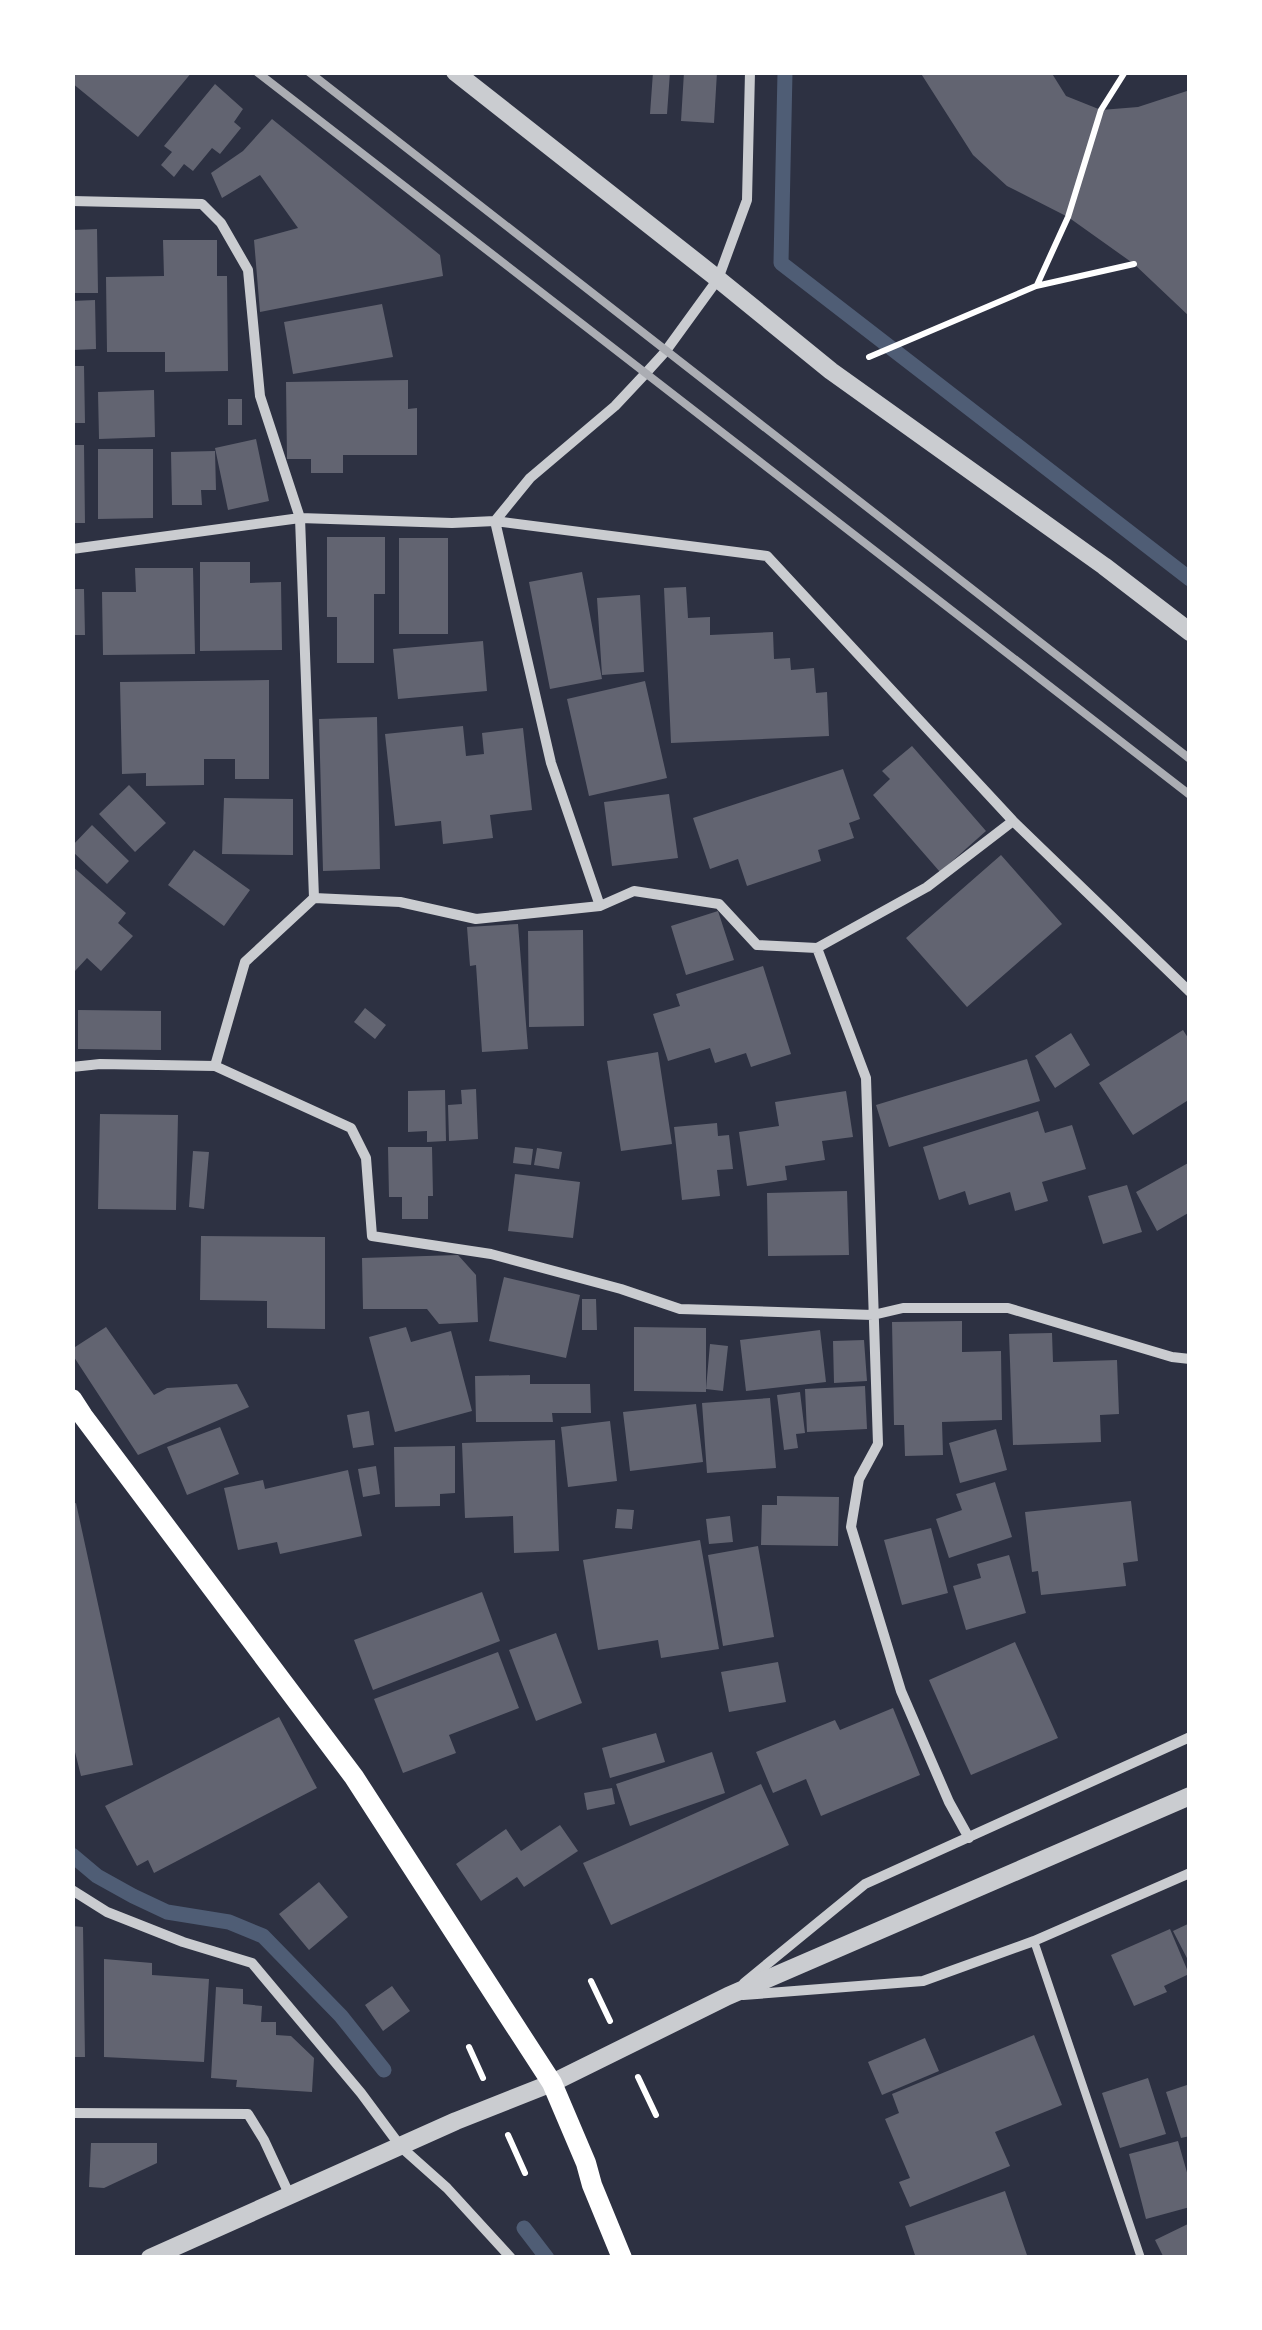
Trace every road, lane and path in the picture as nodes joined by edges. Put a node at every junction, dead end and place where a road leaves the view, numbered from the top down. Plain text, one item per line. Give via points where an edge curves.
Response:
1 (455, 72) edge
2 (750, 72) edge
3 (1124, 72) edge
4 (72, 201) edge
5 (1134, 264) dead end
6 (718, 279) junction
7 (1036, 286) junction
8 (831, 371) junction
9 (300, 518) junction
10 (496, 521) junction
11 (72, 549) edge
12 (1190, 632) edge
13 (1013, 821) junction
14 (314, 898) junction
15 (600, 906) junction
16 (816, 948) junction
17 (1190, 992) edge
18 (216, 1066) junction
19 (72, 1067) edge
20 (873, 1315) junction
21 (1190, 1359) edge
22 (76, 1413) edge
23 (1190, 1737) edge
24 (1190, 1796) edge
25 (969, 1838) junction
26 (1190, 1873) edge
27 (72, 1890) edge
28 (1034, 1942) junction
29 (728, 1996) junction
30 (552, 2083) junction
31 (72, 2113) edge
32 (408, 2144) junction
33 (290, 2196) junction
34 (150, 2258) edge
35 (511, 2258) edge
36 (622, 2258) edge
37 (1142, 2258) edge

1 - 6 street
2 - 6 street via 747,200
3 - 7 path via 1101,110 1068,218
4 - 9 street via 202,204 221,223 248,270 260,396
5 - 7 path
6 - 8 street
6 - 10 street via 645,374 530,478
7 - 8 path
8 - 12 street
9 - 10 street
9 - 11 street
9 - 14 street
10 - 13 street via 767,556
10 - 15 street via 551,763
13 - 16 street via 928,887
13 - 17 street
14 - 15 street via 400,902 476,919
14 - 18 street via 245,962
15 - 16 street via 634,891 719,904 757,945
16 - 20 street via 866,1078
18 - 19 street
18 - 20 street via 351,1128 366,1158 372,1236 491,1254 680,1309
20 - 21 street via 903,1308 1008,1308
20 - 25 street via 878,1444 859,1479 852,1527 902,1691
22 - 30 main road via 354,1777
23 - 25 street
24 - 29 street
25 - 29 street via 865,1884
26 - 28 street
27 - 32 street via 106,1912 252,1964
28 - 29 street via 923,1982
28 - 37 lane
29 - 30 street
30 - 32 street
30 - 36 main road
31 - 33 street via 248,2114
32 - 33 street
32 - 35 street
33 - 34 street

